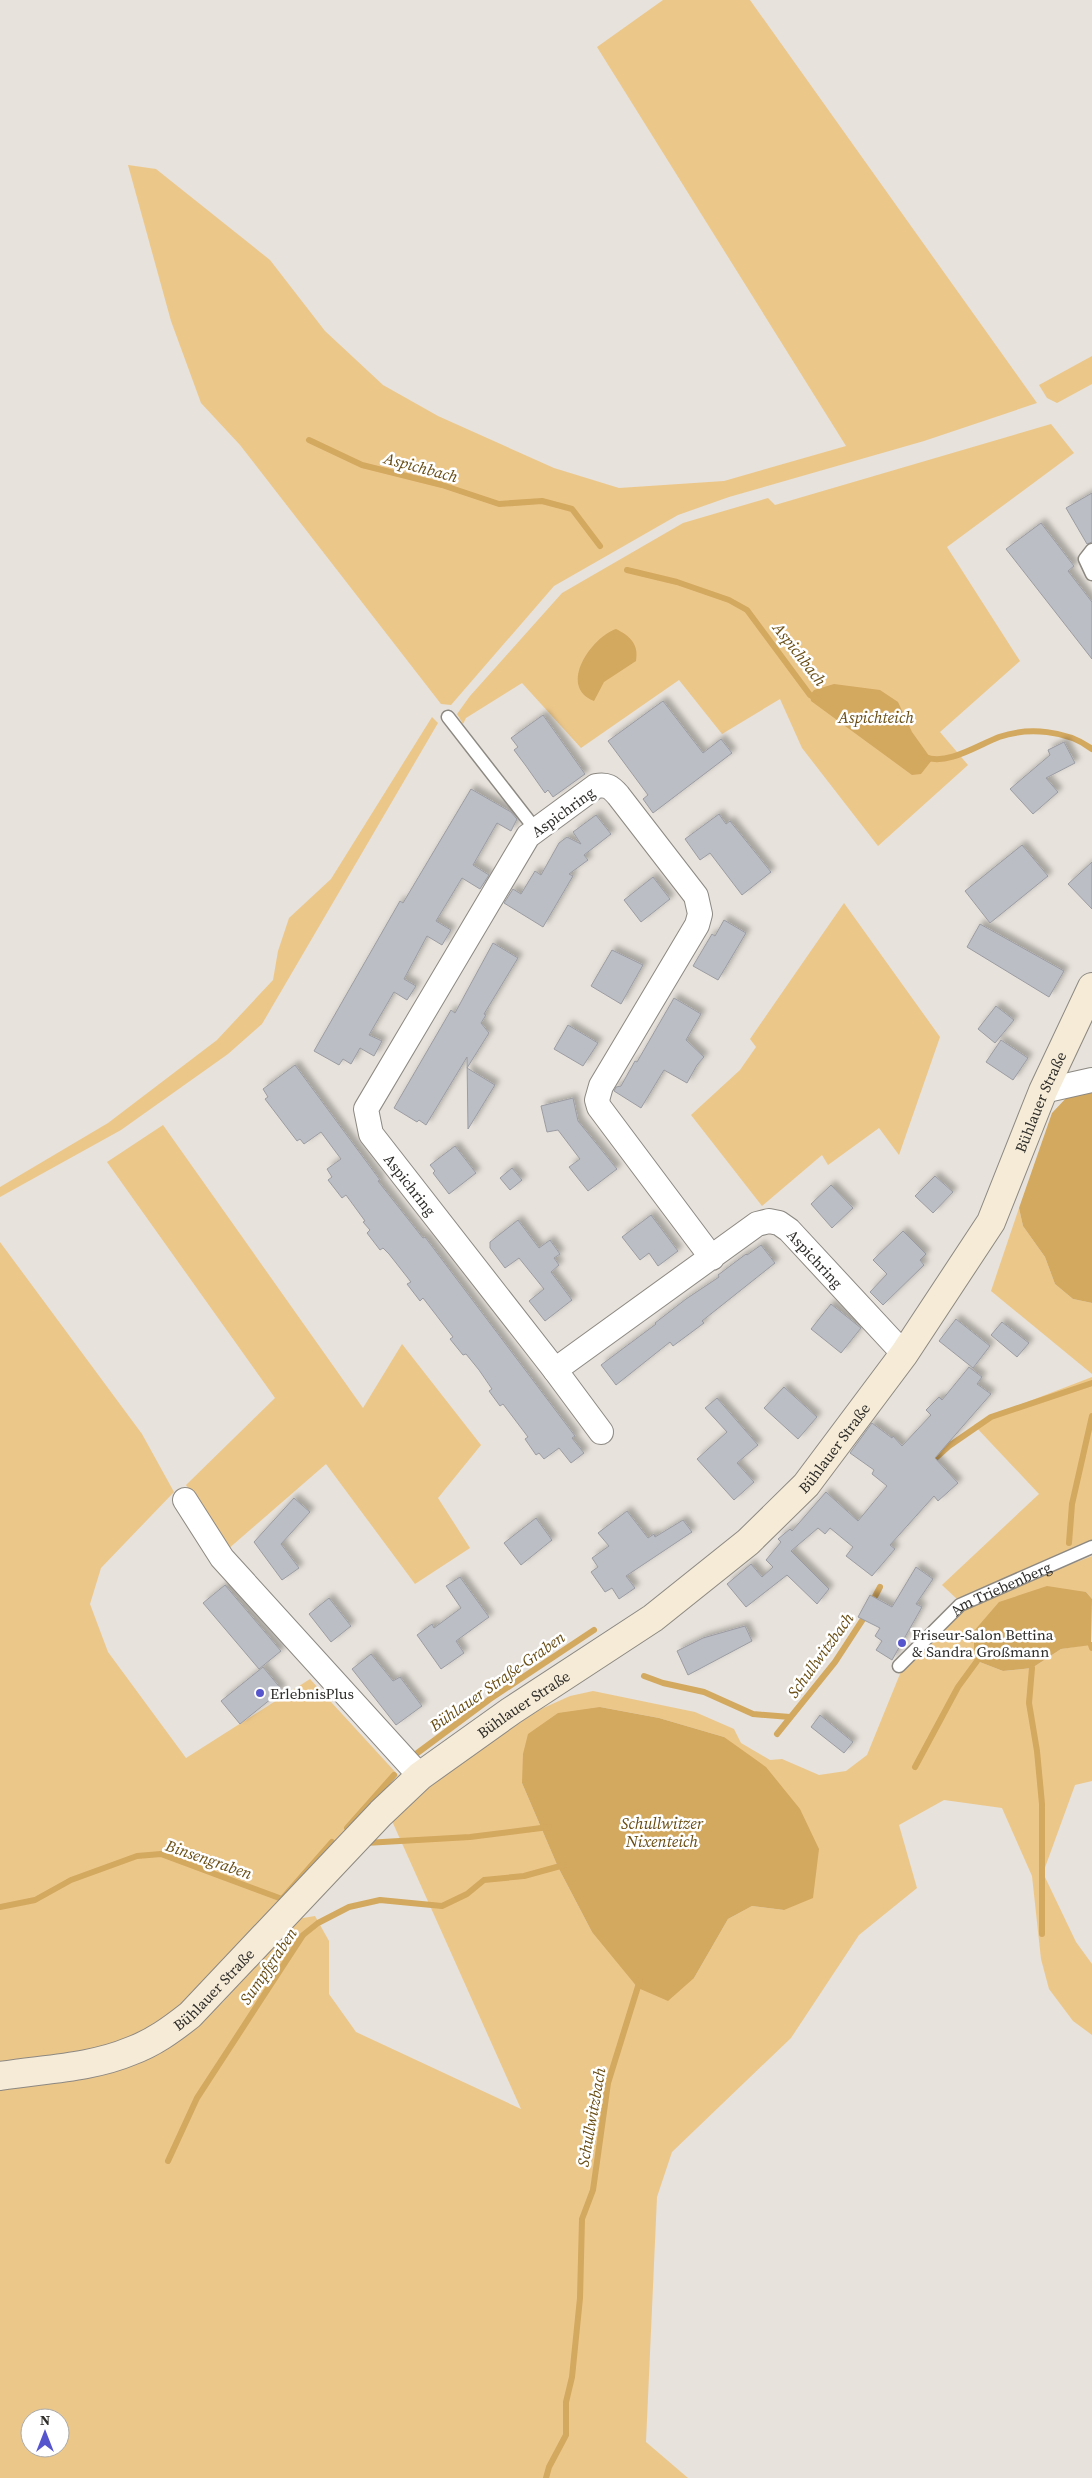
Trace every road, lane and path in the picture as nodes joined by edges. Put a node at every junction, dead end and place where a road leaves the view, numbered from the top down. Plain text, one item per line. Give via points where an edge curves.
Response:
1 (1092, 550) edge
2 (1092, 574) edge
3 (448, 716) dead end
4 (536, 830) junction
5 (1092, 987) edge
6 (1092, 1080) edge
7 (1043, 1091) junction
8 (712, 1258) junction
9 (904, 1354) junction
10 (555, 1370) junction
11 (601, 1432) dead end
12 (185, 1500) dead end
13 (1092, 1547) edge
14 (899, 1666) dead end
15 (420, 1776) junction
16 (0, 2076) edge

1 - 2 lane via 1085,559
3 - 4 lane
4 - 8 street, Aspichring via 596,786 605,784 618,795 696,896 700,914 697,925 601,1086 597,1100 602,1114
4 - 10 street, Aspichring via 528,836 366,1109 371,1134
5 - 7 street, Bühlauer Straße
6 - 7 street
7 - 9 street, Bühlauer Straße via 991,1222
8 - 9 street, Aspichring via 757,1224 779,1223
8 - 10 street, Aspichring
9 - 15 street, Bühlauer Straße via 806,1485 748,1542 653,1618 511,1711
10 - 11 street, Aspichring
12 - 15 street via 222,1558
13 - 14 lane, Am Triebenberg via 960,1605
15 - 16 street, Bühlauer Straße via 381,1813 190,2016 165,2035 131,2052 98,2061

